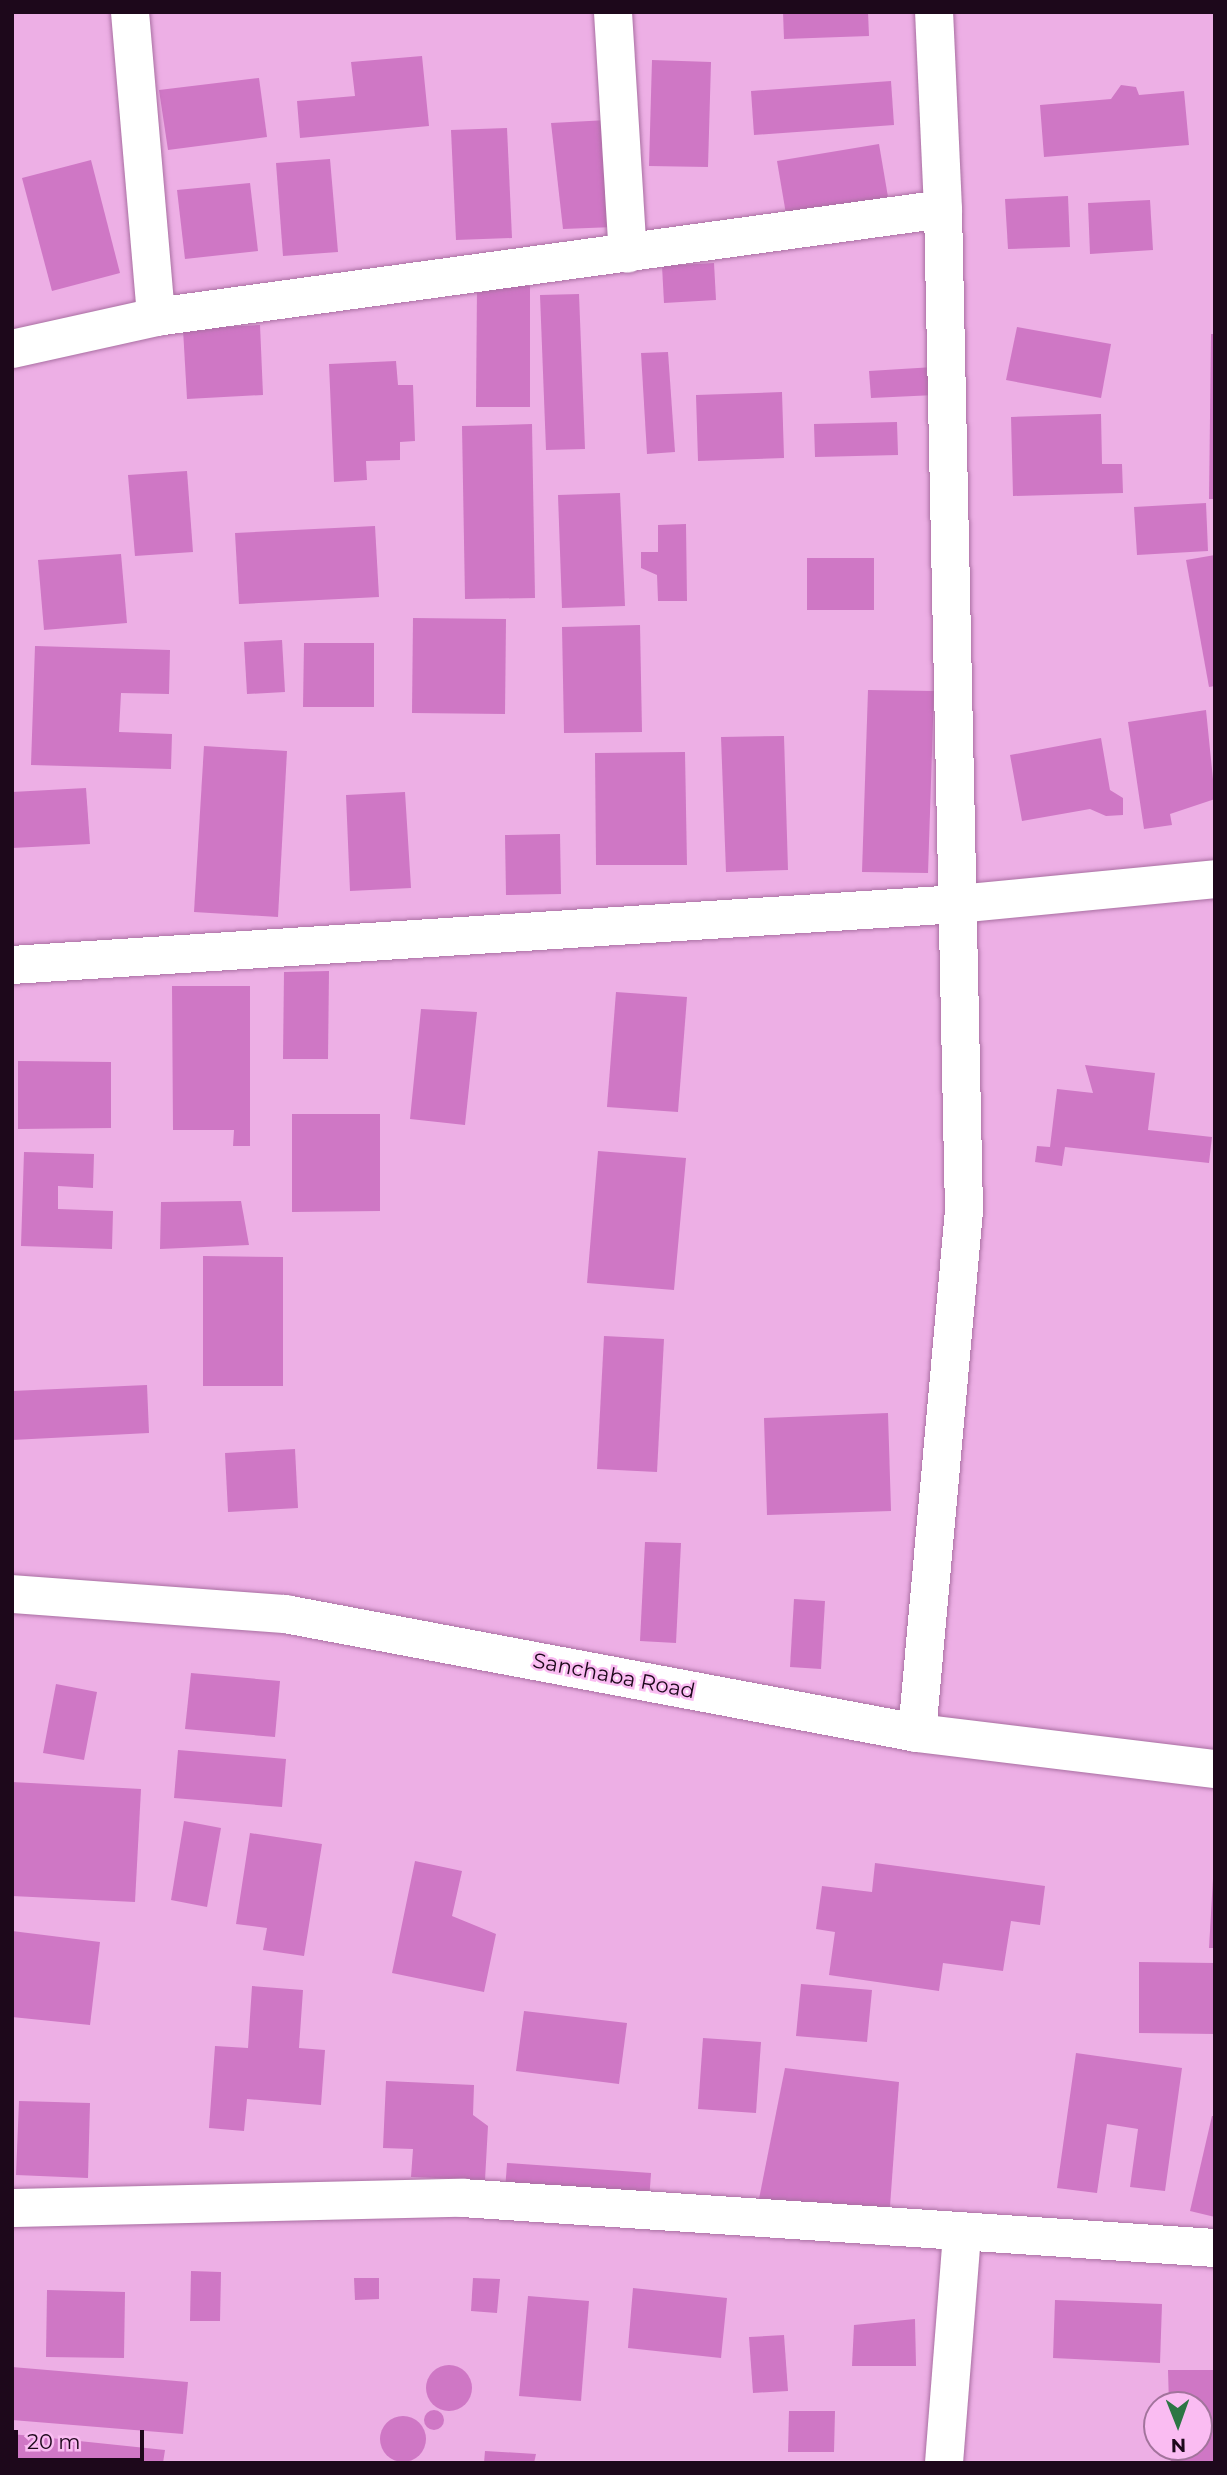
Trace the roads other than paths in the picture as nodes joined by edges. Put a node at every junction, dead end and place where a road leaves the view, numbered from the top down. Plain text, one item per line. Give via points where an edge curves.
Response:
1 (130, 12) edge
2 (613, 12) edge
3 (934, 12) edge
4 (943, 209) junction
5 (628, 254) junction
6 (156, 317) junction
7 (12, 349) edge
8 (1215, 880) edge
9 (957, 904) junction
10 (12, 965) edge
11 (12, 1594) edge
12 (917, 1733) junction
13 (1215, 1769) edge
14 (12, 2208) edge
15 (962, 2232) junction
16 (1215, 2248) edge
17 (944, 2463) edge

1 - 6 street
2 - 5 street
3 - 4 street
4 - 5 street
4 - 9 street
5 - 6 street
6 - 7 street
8 - 9 street
9 - 10 street
9 - 12 street via 964,1211
11 - 12 street, Sanchaba Road via 285,1614
12 - 13 street, Sanchaba Road
14 - 15 street via 462,2198
15 - 16 street
15 - 17 street

